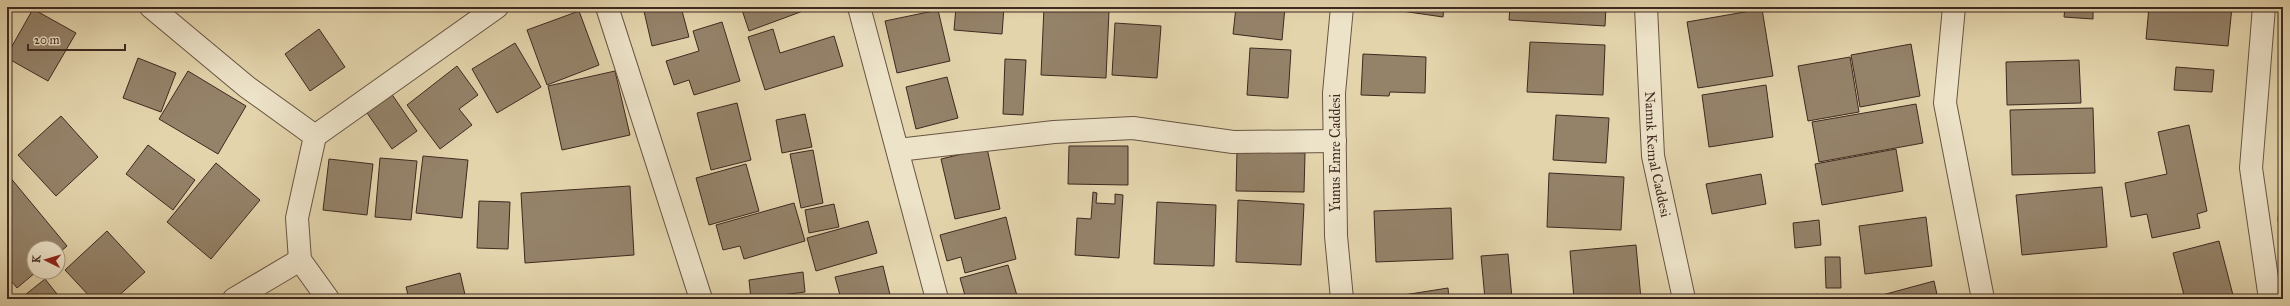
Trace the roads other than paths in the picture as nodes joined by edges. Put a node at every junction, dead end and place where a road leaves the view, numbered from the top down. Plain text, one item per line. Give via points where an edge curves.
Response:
1 (151, 7) edge
2 (497, 7) edge
3 (607, 7) edge
4 (858, 7) edge
5 (1342, 7) edge
6 (1646, 7) edge
7 (1954, 7) edge
8 (2264, 7) edge
9 (315, 136) junction
10 (1335, 141) junction
11 (898, 150) junction
12 (300, 260) junction
13 (234, 299) edge
14 (328, 299) edge
15 (701, 299) edge
16 (937, 299) edge
17 (1342, 299) edge
18 (1684, 299) edge
19 (1983, 299) edge
20 (2270, 299) edge

1 - 9 street via 247,87
2 - 9 street
3 - 15 street
4 - 11 street
5 - 10 street, Yunus Emre Caddesi via 1334,93
6 - 18 street, Namık Kemal Caddesi via 1653,156
7 - 19 street via 1946,103
8 - 20 street via 2251,168
9 - 12 street via 297,218
10 - 11 street via 1233,142 1133,128 1054,132
10 - 17 street, Yunus Emre Caddesi via 1336,236
11 - 16 street
12 - 13 street
12 - 14 street

